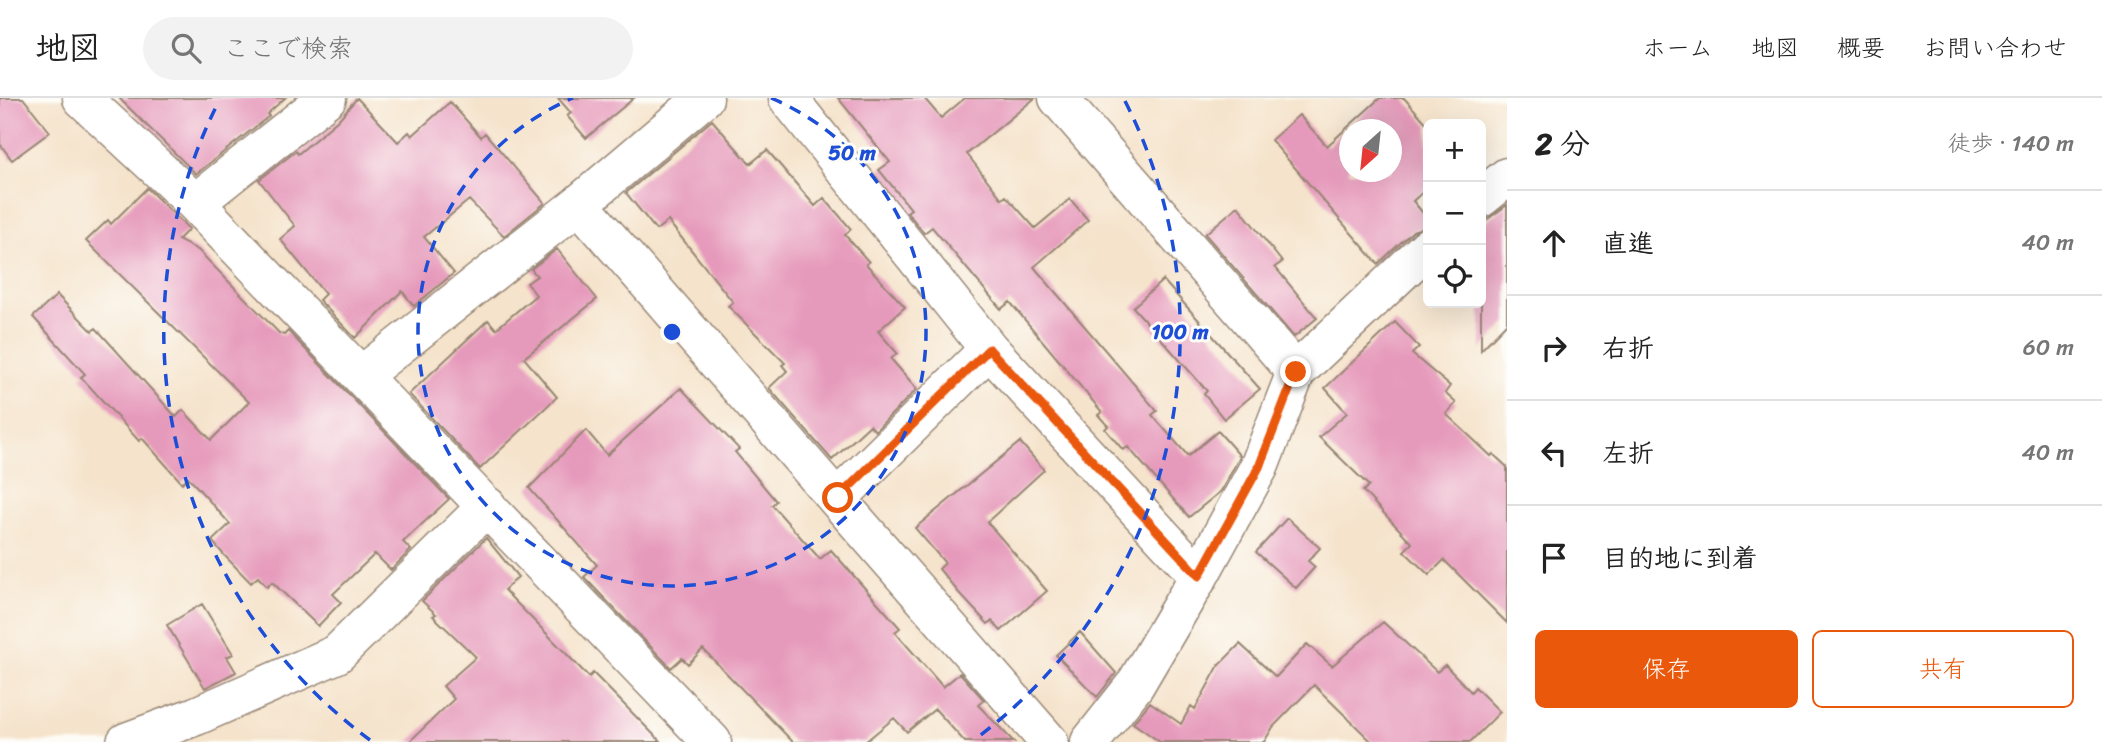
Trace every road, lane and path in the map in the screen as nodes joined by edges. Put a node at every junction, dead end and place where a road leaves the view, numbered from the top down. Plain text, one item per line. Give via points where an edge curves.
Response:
1 (82, 98) edge
2 (327, 98) edge
3 (704, 98) edge
4 (788, 98) edge
5 (1058, 98) edge
6 (1507, 177) edge
7 (1486, 194) edge
8 (195, 204) junction
9 (579, 204) junction
10 (1423, 252) edge
11 (989, 349) junction
12 (1296, 372) junction
13 (362, 375) junction
14 (838, 498) junction
15 (487, 506) junction
16 (1199, 576) junction
17 (126, 742) edge
18 (712, 742) edge
19 (1049, 742) edge
20 (1090, 742) edge

1 - 8 street
2 - 8 street
3 - 9 street
4 - 11 street
5 - 12 street
6 - 7 street
8 - 13 street
9 - 13 street
9 - 14 street
10 - 12 street
11 - 14 street
11 - 16 street
12 - 16 street via 1259,467
13 - 15 street
14 - 19 street
15 - 17 street via 337,654
15 - 18 street
16 - 20 street via 1135,685

